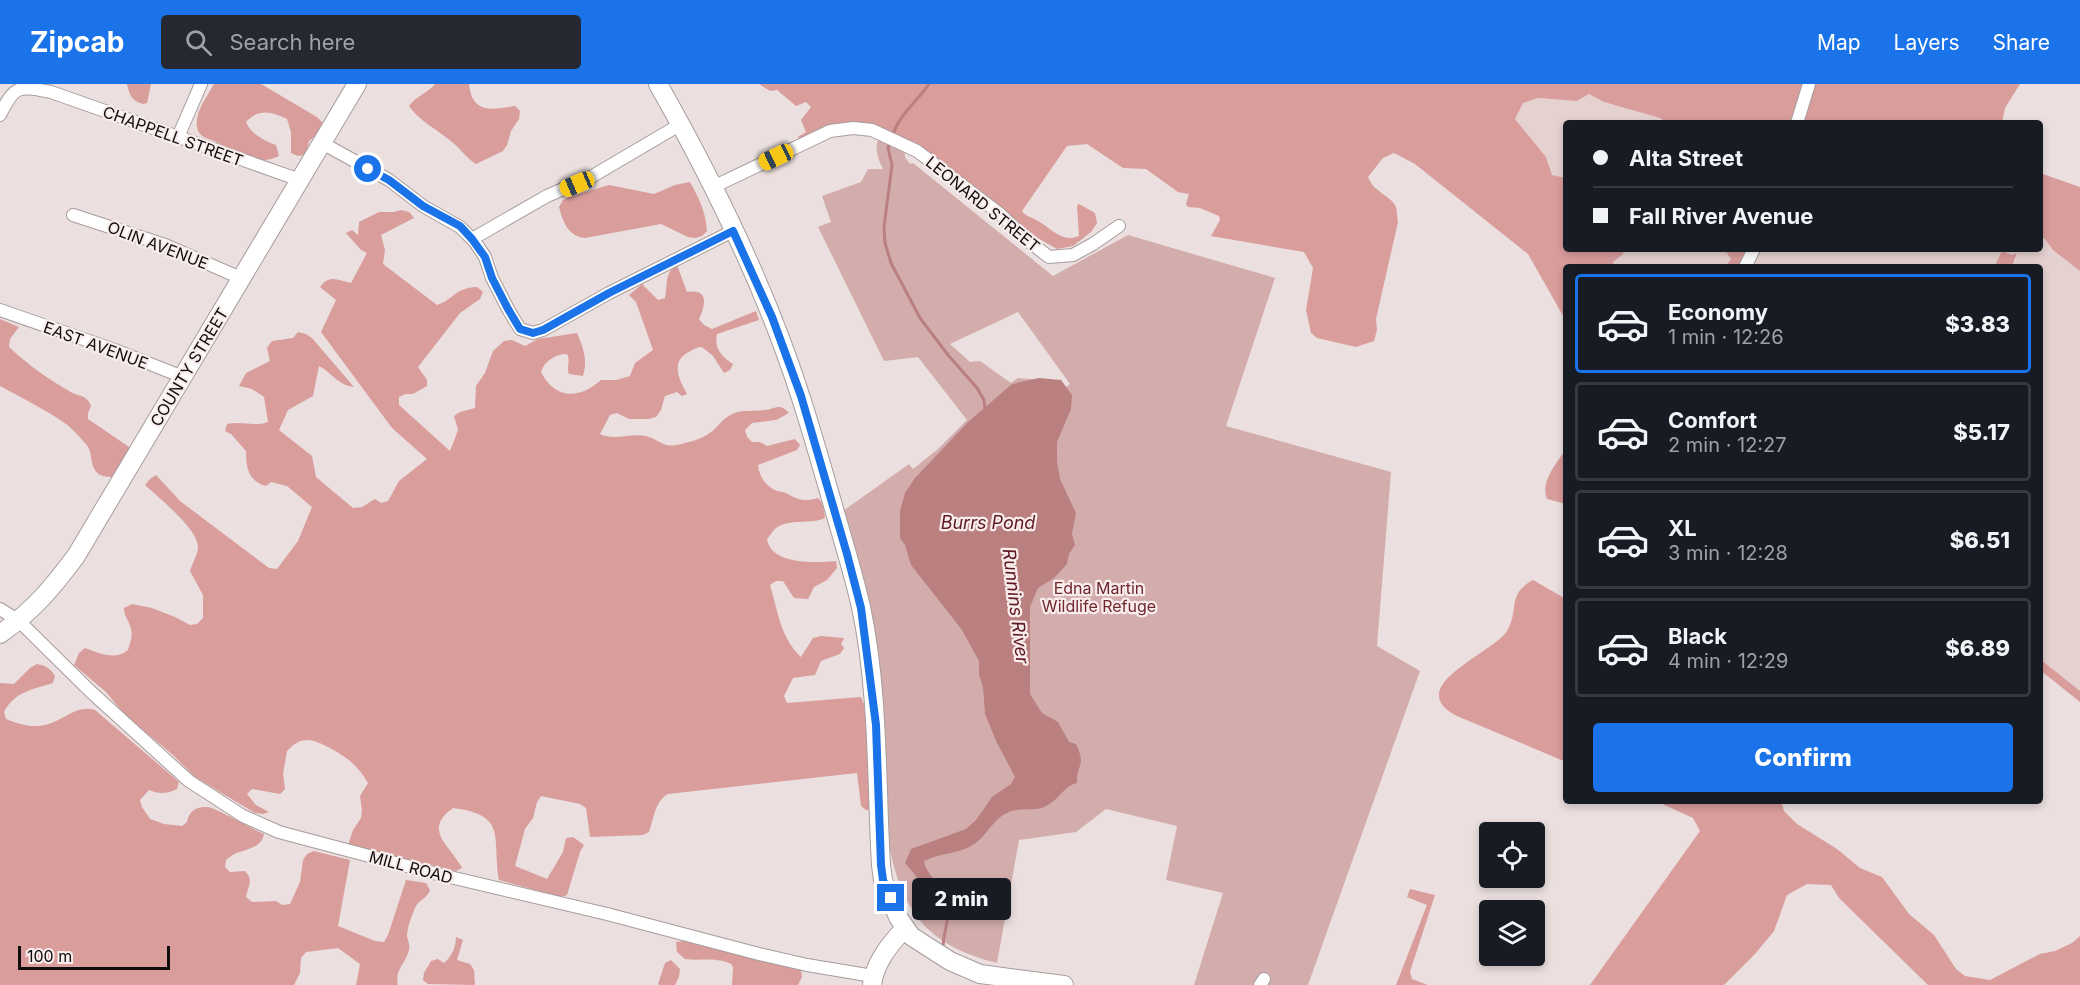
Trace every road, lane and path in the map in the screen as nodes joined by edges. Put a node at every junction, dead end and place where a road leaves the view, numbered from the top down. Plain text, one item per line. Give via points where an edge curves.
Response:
1 (201, 84) edge
2 (357, 84) edge
3 (658, 84) edge
4 (1809, 84) edge
5 (0, 114) edge
6 (1798, 120) edge
7 (681, 124) junction
8 (178, 137) junction
9 (322, 143) junction
10 (300, 180) junction
11 (713, 187) junction
12 (73, 215) dead end
13 (1119, 226) dead end
14 (733, 231) junction
15 (472, 239) junction
16 (243, 279) junction
17 (4, 312) edge
18 (183, 377) junction
19 (0, 609) edge
20 (19, 621) junction
21 (0, 634) edge
22 (904, 928) junction
23 (873, 980) edge
24 (1064, 985) edge

1 - 8 street
2 - 9 main road, COUNTY STREET
3 - 7 main road
4 - 6 street
5 - 8 street, CHAPPELL STREET via 10,94 22,87
7 - 11 main road
7 - 15 street via 591,177 547,196
8 - 10 street, CHAPPELL STREET
9 - 10 main road, COUNTY STREET
9 - 15 street via 389,180 423,206 460,226
10 - 16 main road, COUNTY STREET
11 - 13 street, LEONARD STREET via 830,131 853,128 872,130 917,151 1049,257 1073,255
11 - 14 main road
12 - 16 street, OLIN AVENUE via 165,245
14 - 15 street via 533,333 520,329
14 - 22 main road via 772,317 801,396 861,608 876,725 883,880
16 - 18 main road, COUNTY STREET
17 - 18 street, EAST AVENUE
18 - 20 main road, COUNTY STREET via 76,555 50,591
19 - 20 street, MILL ROAD
20 - 21 main road, COUNTY STREET
20 - 23 street, MILL ROAD via 189,781 243,816 279,832
22 - 23 main road via 884,953
22 - 24 main road via 950,961 980,974

